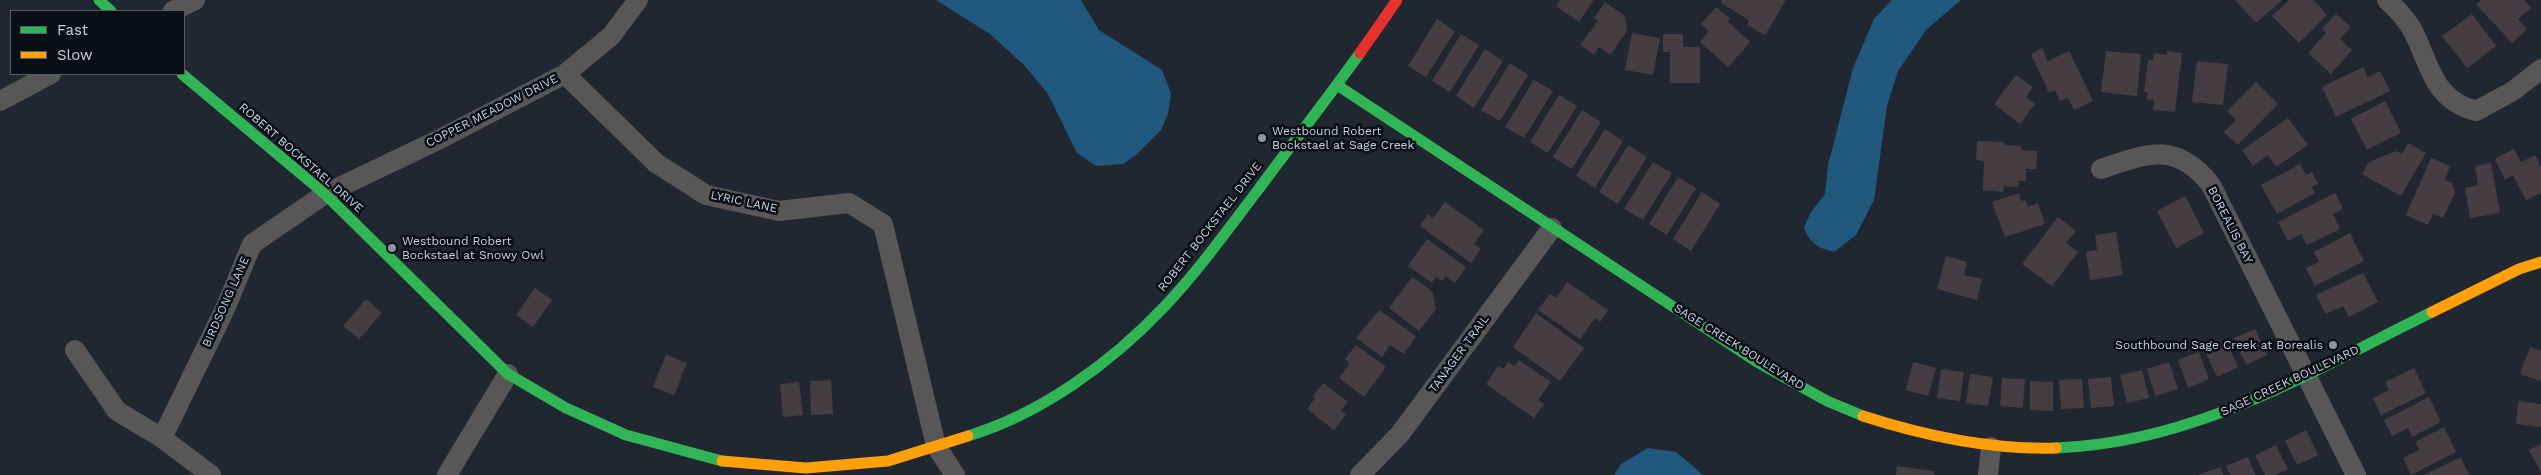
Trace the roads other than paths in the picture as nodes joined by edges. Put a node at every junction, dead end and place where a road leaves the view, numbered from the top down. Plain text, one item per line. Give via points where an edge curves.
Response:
1 (99, 0) edge
2 (196, 0) edge
3 (638, 0) edge
4 (1397, 0) edge
5 (2387, 0) edge
6 (110, 10) edge
7 (175, 10) edge
8 (2541, 69) edge
9 (565, 74) junction
10 (49, 75) edge
11 (183, 75) edge
12 (1337, 85) junction
13 (0, 101) edge
14 (2101, 170) dead end
15 (325, 194) junction
16 (1552, 228) junction
17 (2541, 250) edge
18 (2541, 262) edge
19 (2519, 269) junction
20 (75, 350) dead end
21 (508, 374) junction
22 (2307, 375) junction
23 (162, 438) junction
24 (936, 446) junction
25 (1991, 447) junction
26 (722, 468) edge
27 (212, 475) edge
28 (447, 475) edge
29 (955, 475) edge
30 (1360, 475) edge
31 (1988, 475) edge
32 (2356, 475) edge

1 - 6 street
2 - 7 street
3 - 9 street, COPPER MEADOW DRIVE via 611,36
4 - 12 street, ROBERT BOCKSTAEL DRIVE
5 - 8 street via 2413,31 2441,92 2460,107 2476,111 2513,91
9 - 15 street, COPPER MEADOW DRIVE
9 - 24 street, LYRIC LANE via 656,163 706,195 779,211 849,203 883,224
10 - 13 street
11 - 15 street, ROBERT BOCKSTAEL DRIVE
12 - 16 street, SAGE CREEK BOULEVARD
12 - 24 street, ROBERT BOCKSTAEL DRIVE via 1205,259 1166,305 1123,347 1049,400 985,431
14 - 22 street, BOREALIS BAY via 2130,159 2173,154 2198,169 2210,185
15 - 21 street, ROBERT BOCKSTAEL DRIVE
15 - 23 street, BIRDSONG LANE via 252,244 225,309
16 - 25 street, SAGE CREEK BOULEVARD via 1792,383 1840,407 1887,425
16 - 30 street, TANAGER TRAIL via 1400,434
17 - 19 street, SAGE CREEK BOULEVARD
18 - 19 street, SAGE CREEK BOULEVARD
19 - 22 street, SAGE CREEK BOULEVARD
20 - 23 street via 117,411
21 - 26 street, ROBERT BOCKSTAEL DRIVE via 566,408 626,435
21 - 28 street
22 - 25 street, SAGE CREEK BOULEVARD via 2235,409 2192,425 2148,436 2090,447
22 - 32 street, BOREALIS BAY
23 - 27 street
24 - 26 street, ROBERT BOCKSTAEL DRIVE via 888,461 806,468
24 - 29 street
25 - 31 street

